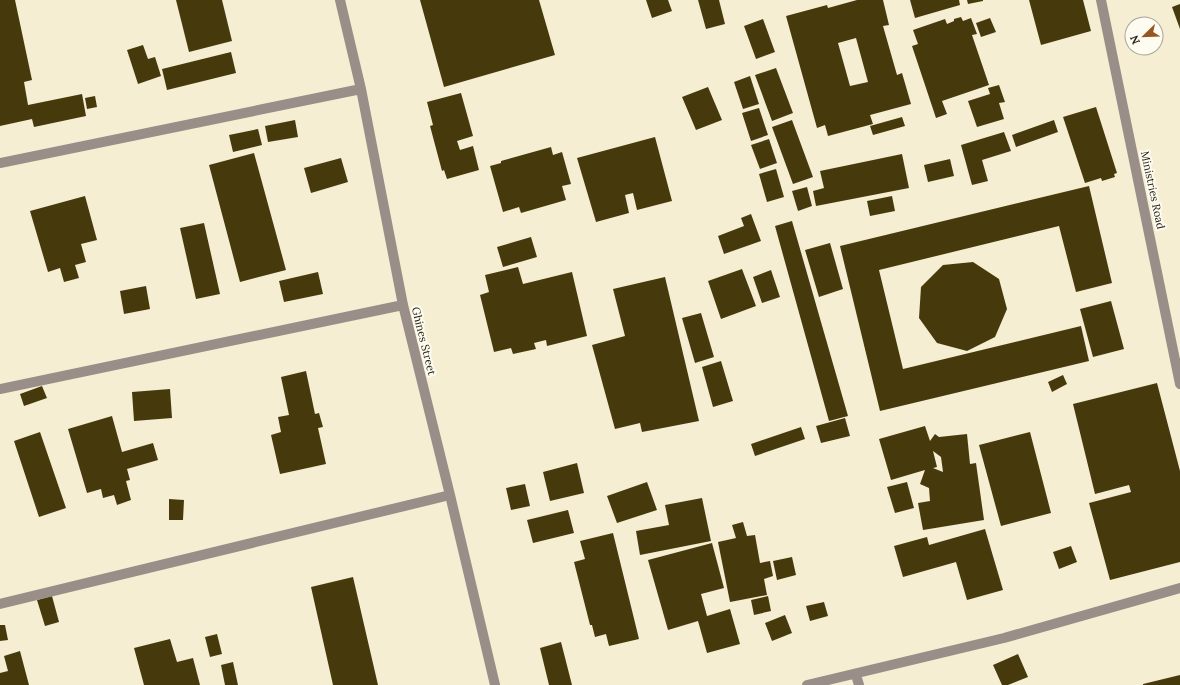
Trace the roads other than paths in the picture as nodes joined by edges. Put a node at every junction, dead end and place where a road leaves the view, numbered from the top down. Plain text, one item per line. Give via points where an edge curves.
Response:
1 (340, 0) edge
2 (1101, 0) edge
3 (360, 89) junction
4 (0, 163) edge
5 (403, 305) junction
6 (1180, 384) edge
7 (0, 389) edge
8 (450, 495) junction
9 (1180, 588) edge
10 (0, 604) edge
11 (856, 674) junction
12 (495, 685) edge
13 (808, 685) edge
14 (859, 685) edge

1 - 3 street, Ghines Street
2 - 6 street, Ministries Road
3 - 4 street
3 - 5 street, Ghines Street
5 - 7 street
5 - 8 street, Ghines Street
8 - 10 street
8 - 12 street, Ghines Street
9 - 11 street via 1004,638
11 - 13 street
11 - 14 street

